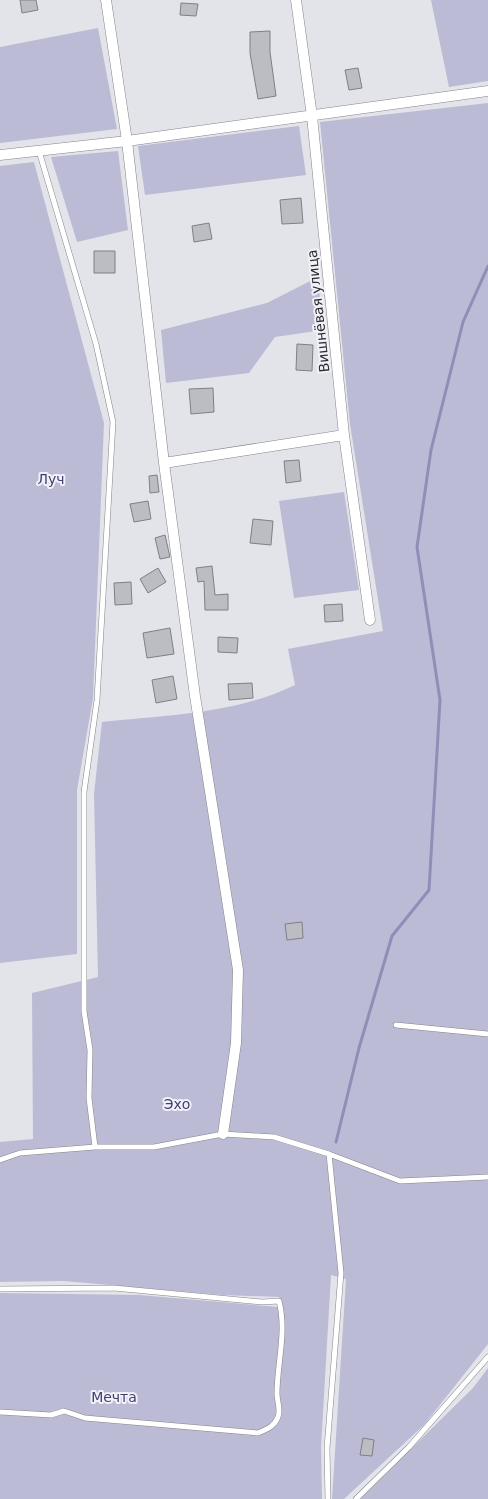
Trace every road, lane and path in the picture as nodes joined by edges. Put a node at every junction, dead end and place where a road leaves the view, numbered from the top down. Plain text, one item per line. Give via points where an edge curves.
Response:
1 (106, 0) edge
2 (296, 0) edge
3 (488, 91) edge
4 (312, 116) junction
5 (127, 141) junction
6 (39, 150) junction
7 (0, 155) edge
8 (344, 435) junction
9 (164, 463) junction
10 (370, 620) dead end
11 (396, 1025) dead end
12 (488, 1034) edge
13 (223, 1134) junction
14 (96, 1147) junction
15 (329, 1154) junction
16 (0, 1160) edge
17 (488, 1176) edge
18 (0, 1289) edge
19 (488, 1357) edge
20 (0, 1412) edge
21 (328, 1499) edge
22 (356, 1499) edge

1 - 5 street
2 - 4 street, Вишнёвая улица
3 - 4 street
4 - 5 street
4 - 8 street, Вишнёвая улица
5 - 6 street
5 - 9 street
6 - 7 street
6 - 14 lane via 96,344 113,422 97,700 84,792 84,1011 90,1050 89,1098
8 - 9 street
8 - 10 street, Вишнёвая улица
9 - 13 street via 195,696 238,970 236,1043
11 - 12 lane
13 - 14 lane via 154,1147
13 - 15 lane via 274,1137
14 - 16 lane via 20,1153
15 - 17 lane via 400,1181
15 - 21 lane via 341,1273 327,1448
18 - 20 lane via 114,1288 279,1301 282,1338 277,1394 279,1415 272,1427 258,1434 85,1418 64,1411 52,1415
19 - 22 lane via 409,1446

